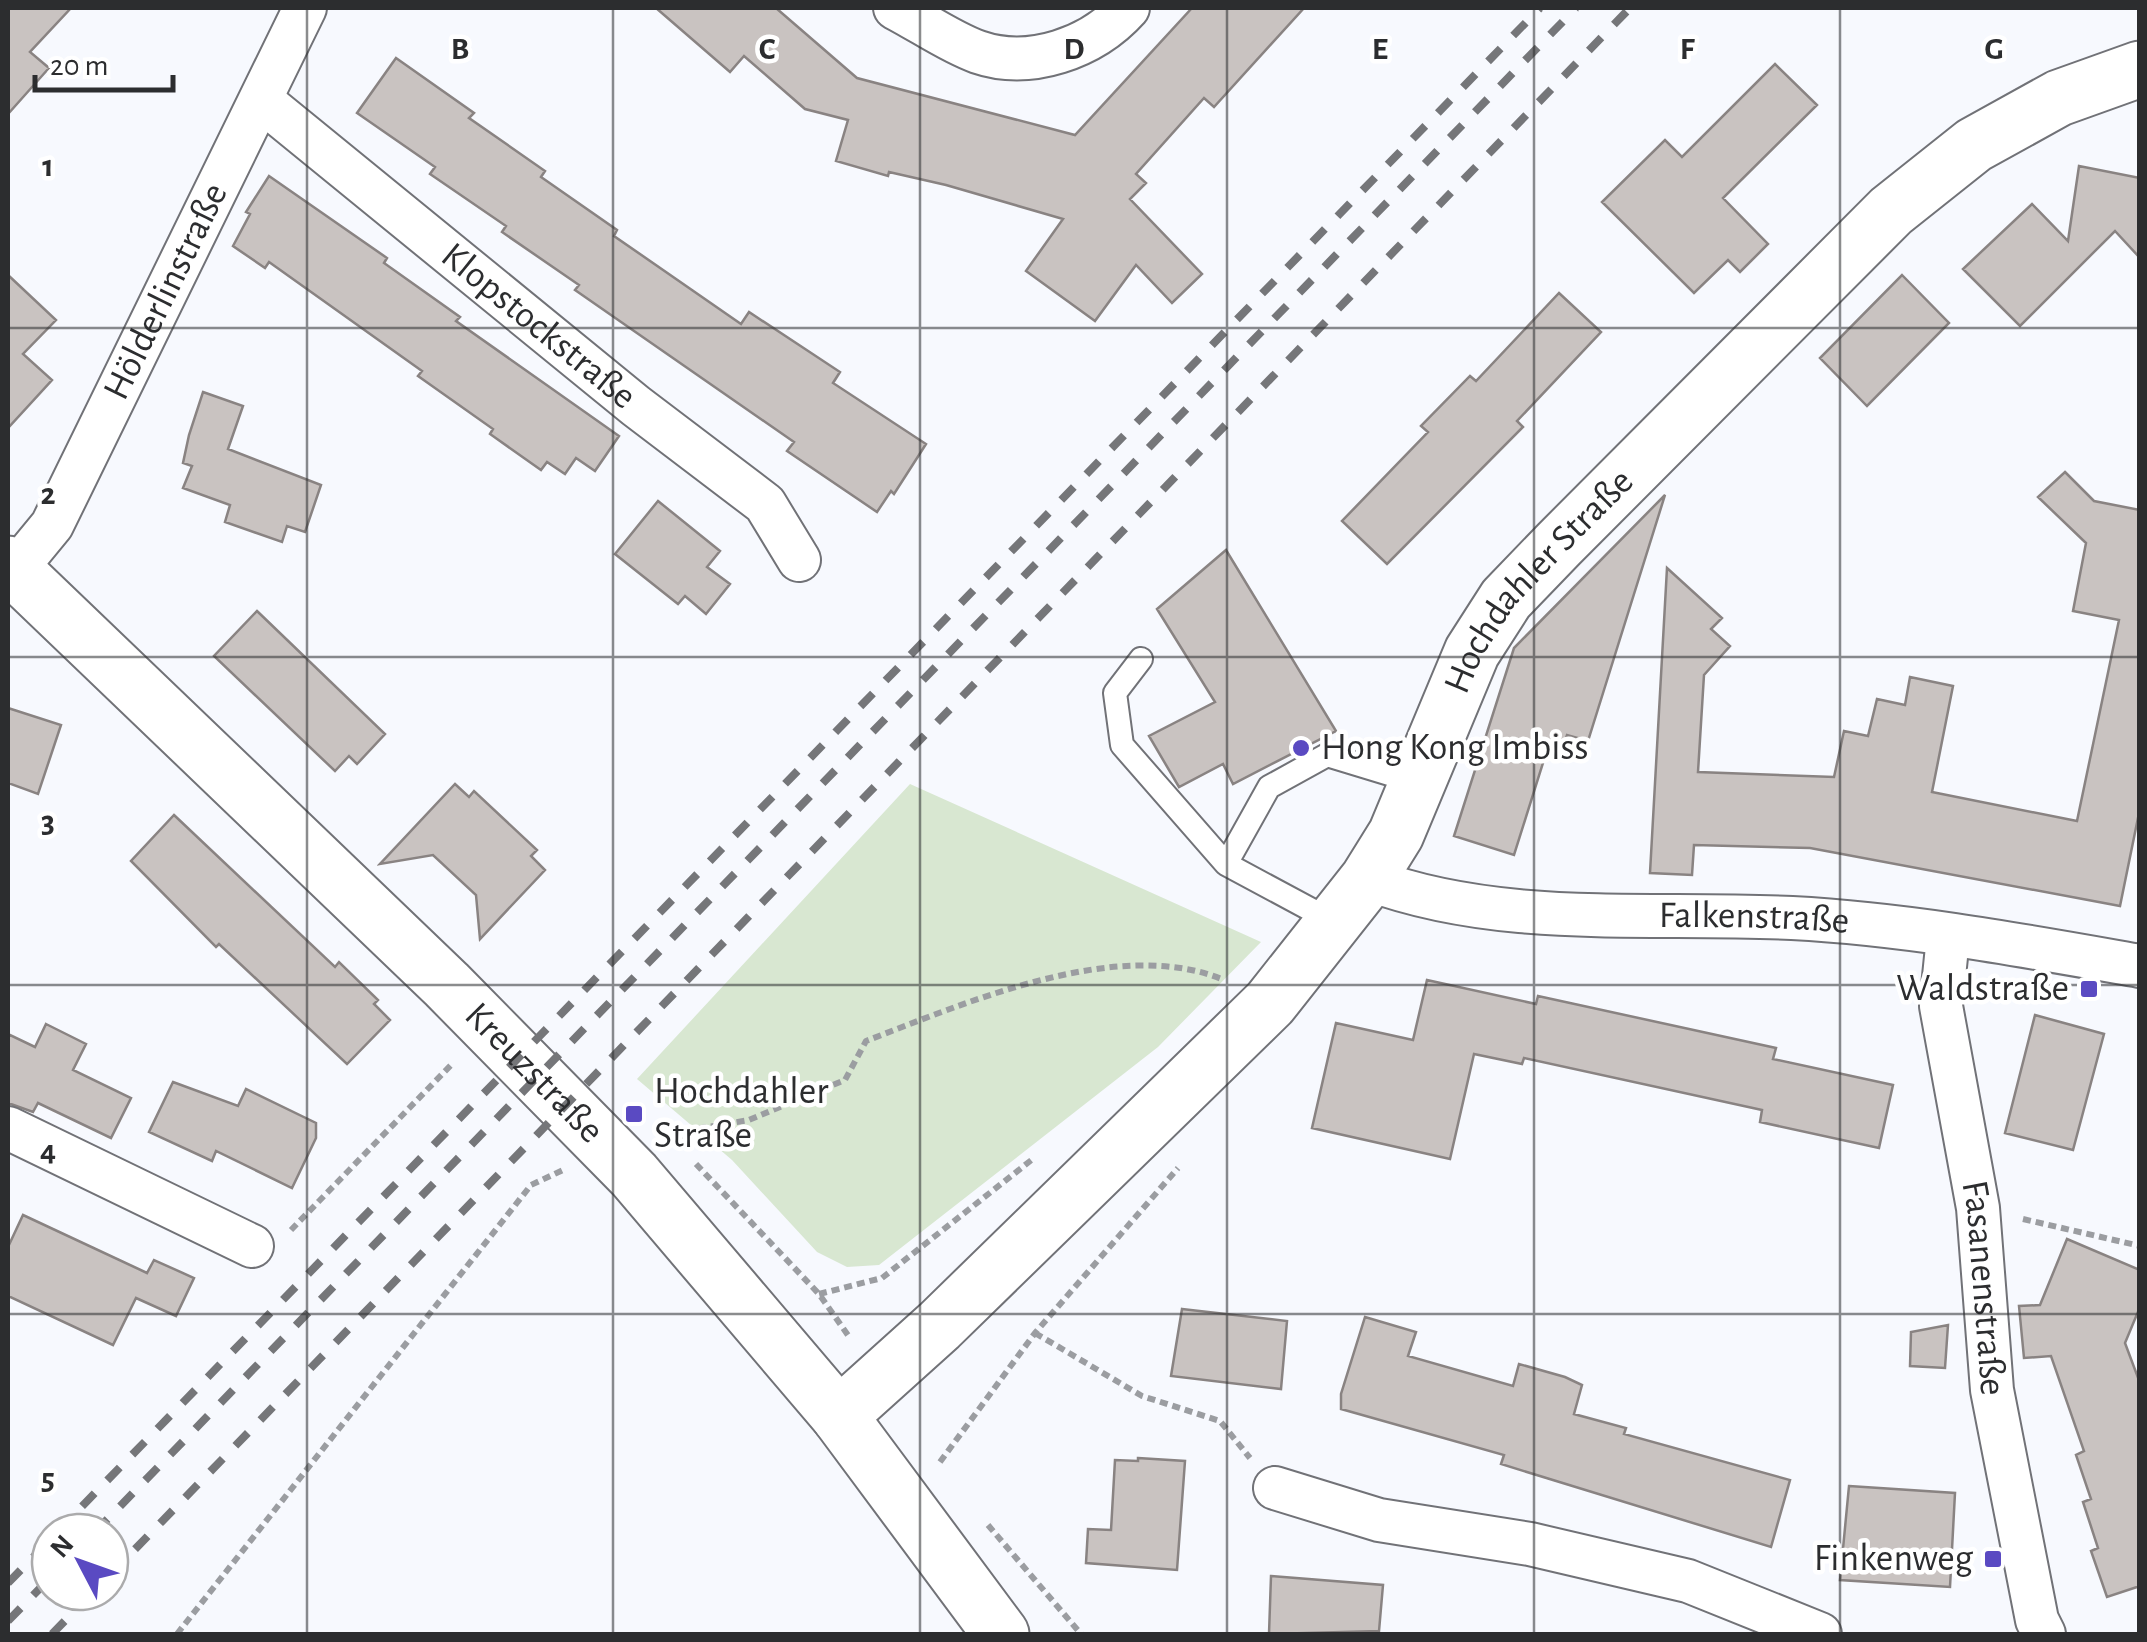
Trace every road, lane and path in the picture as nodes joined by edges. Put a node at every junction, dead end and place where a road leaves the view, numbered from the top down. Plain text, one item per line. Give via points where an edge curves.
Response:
1 (305, 8) edge
2 (895, 8) edge
3 (1128, 8) edge
4 (2140, 69) edge
5 (261, 100) junction
6 (799, 560) dead end
7 (11, 567) edge
8 (1141, 660) dead end
9 (1419, 783) junction
10 (1226, 864) junction
11 (1368, 879) junction
12 (1334, 922) junction
13 (1948, 937) junction
14 (2138, 957) edge
15 (1270, 1003) junction
16 (462, 1052) dead end
17 (8, 1128) edge
18 (676, 1142) dead end
19 (1048, 1146) dead end
20 (573, 1166) dead end
21 (1978, 1208) junction
22 (252, 1246) joint
23 (2140, 1246) edge
24 (819, 1294) dead end
25 (838, 1416) junction
26 (940, 1462) dead end
27 (1275, 1488) joint
28 (981, 1517) dead end
29 (2034, 1630) edge
30 (177, 1634) edge
31 (1001, 1634) edge
32 (1081, 1634) edge
33 (1820, 1634) edge

1 - 5 street, Hölderlinstraße
2 - 3 street via 978,52 1027,60 1076,46
4 - 9 main road, Hochdahler Straße via 2059,98 1974,145 1891,211 1506,599 1472,652
5 - 6 street, Klopstockstraße via 766,504
5 - 7 street, Hölderlinstraße via 52,525
7 - 25 main road, Kreuzstraße via 565,1104 634,1175
8 - 10 lane via 1115,693 1122,745
9 - 10 lane via 1327,754 1269,787
9 - 11 main road, Hochdahler Straße
10 - 12 lane
11 - 12 main road, Hochdahler Straße
11 - 13 street, Falkenstraße via 1476,907 1794,918
12 - 15 main road, Hochdahler Straße
13 - 14 street, Falkenstraße
13 - 21 street, Fasanenstraße via 1941,1006
15 - 18 path via 1193,967 1124,964 1018,988 866,1041 845,1080 749,1120 696,1129
15 - 25 main road, Hochdahler Straße
16 - 22 path via 288,1234
17 - 22 street
19 - 24 path via 882,1278
20 - 30 path via 531,1185
21 - 23 path
21 - 29 street, Fasanenstraße via 1992,1390
25 - 31 main road, Kreuzstraße
26 - 27 path via 1035,1333 1142,1396 1220,1421
27 - 33 street via 1380,1520 1530,1544 1688,1582
28 - 32 path

